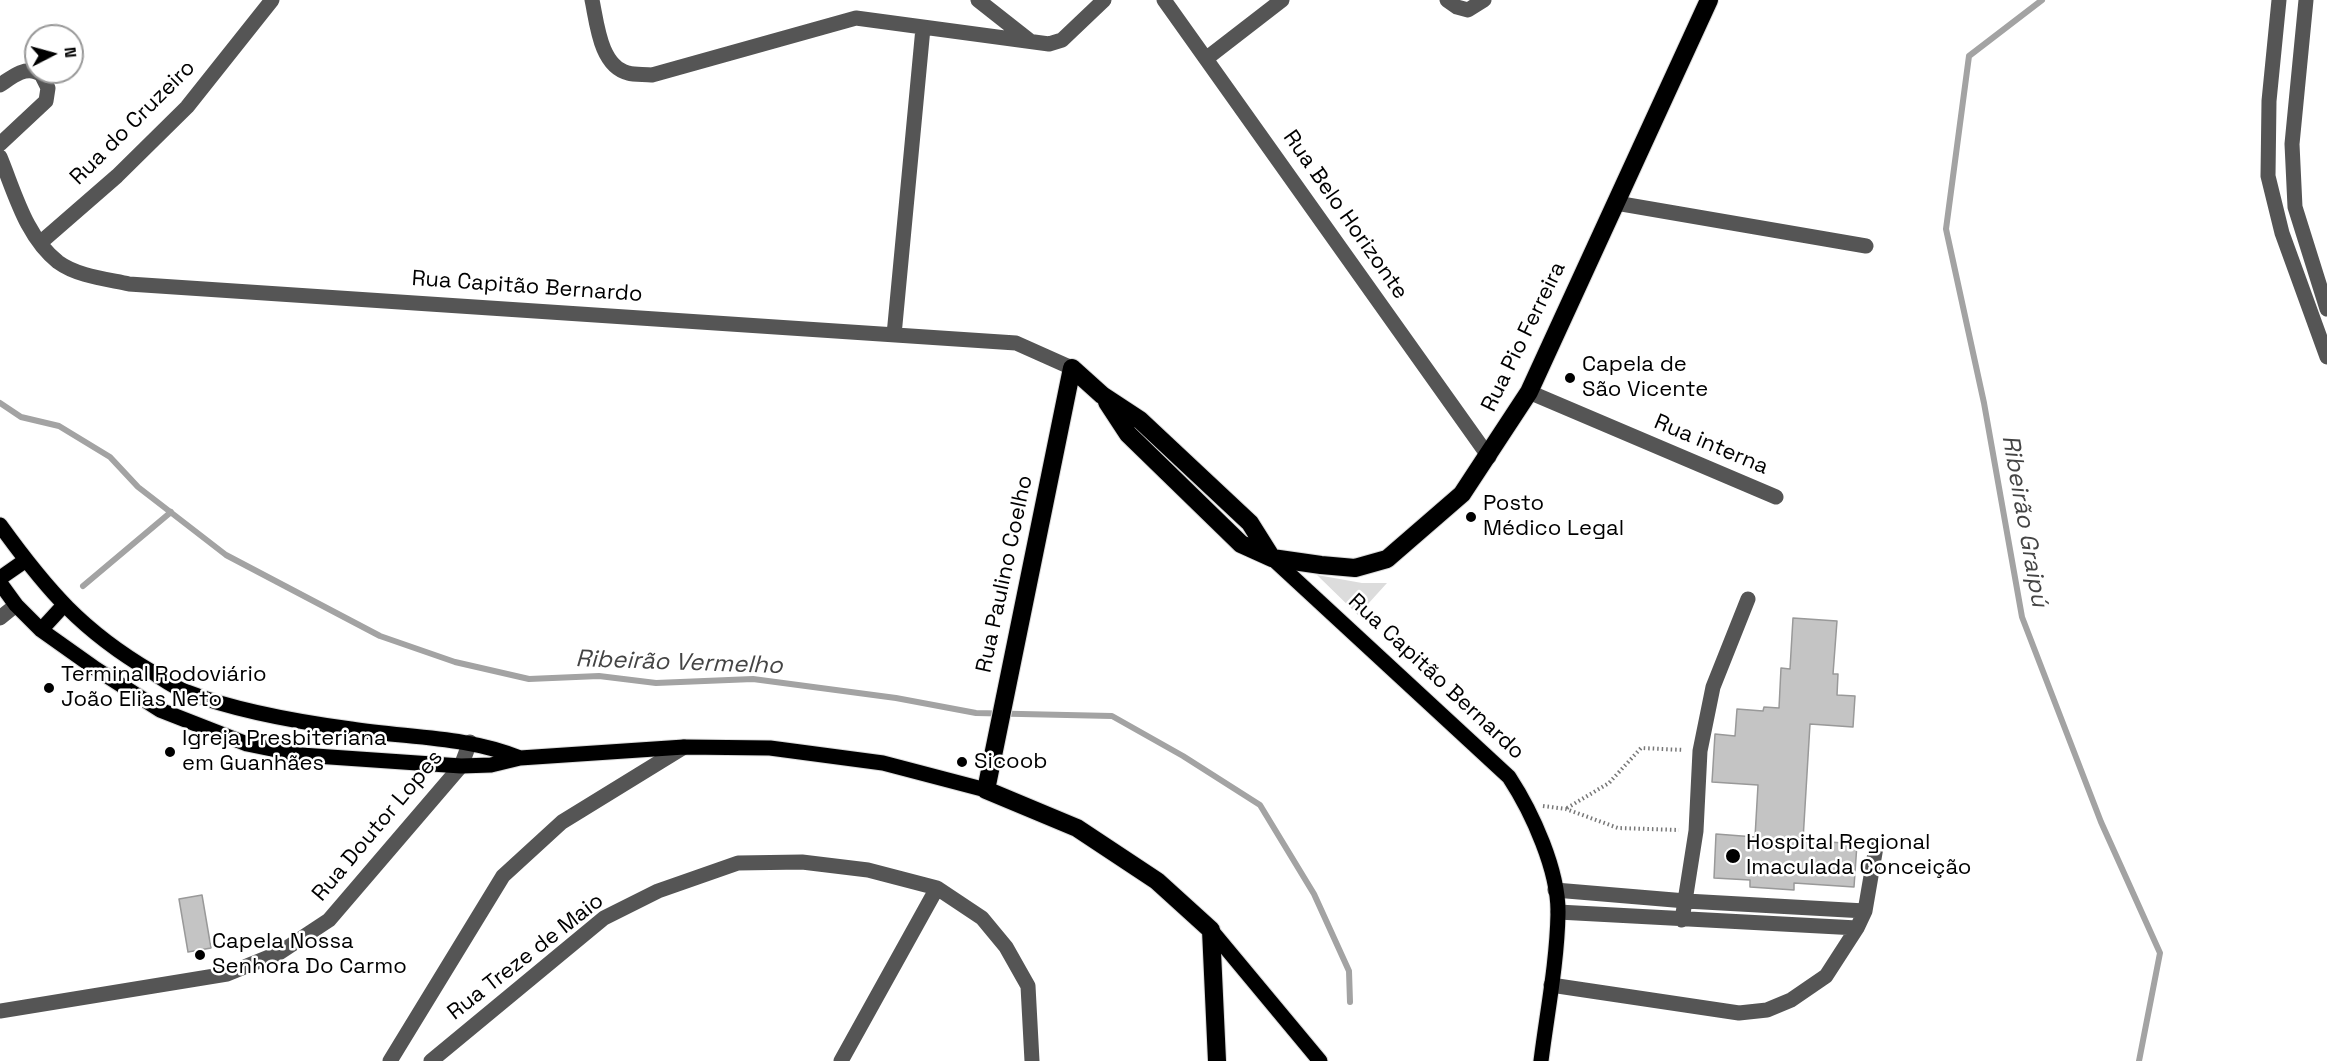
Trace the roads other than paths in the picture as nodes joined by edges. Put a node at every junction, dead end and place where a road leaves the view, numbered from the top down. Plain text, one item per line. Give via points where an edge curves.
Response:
1 (272, 0) edge
2 (592, 0) edge
3 (978, 0) edge
4 (1104, 0) edge
5 (1164, 0) edge
6 (1282, 0) edge
7 (1446, 0) edge
8 (1484, 0) edge
9 (1709, 0) edge
10 (2279, 0) edge
11 (2306, 0) edge
12 (923, 28) junction
13 (1031, 42) junction
14 (1207, 58) junction
15 (24, 72) edge
16 (46, 84) edge
17 (0, 85) edge
18 (0, 144) edge
19 (0, 158) edge
20 (1616, 203) junction
21 (40, 243) junction
22 (1866, 246) dead end
23 (2327, 309) edge
24 (894, 335) junction
25 (2327, 357) edge
26 (1072, 368) junction
27 (1529, 392) junction
28 (1489, 456) junction
29 (1776, 498) dead end
30 (0, 525) edge
31 (1272, 558) junction
32 (26, 560) junction
33 (0, 578) edge
34 (0, 583) edge
35 (1748, 599) dead end
36 (16, 605) junction
37 (63, 606) junction
38 (0, 618) edge
39 (41, 630) junction
40 (470, 742) junction
41 (684, 747) junction
42 (520, 758) junction
43 (461, 766) junction
44 (986, 790) junction
45 (1876, 847) dead end
46 (937, 888) junction
47 (1555, 890) junction
48 (1686, 901) junction
49 (1865, 911) junction
50 (1558, 912) junction
51 (1682, 920) junction
52 (1857, 928) junction
53 (1211, 930) junction
54 (1551, 985) junction
55 (0, 1011) edge
56 (390, 1061) edge
57 (431, 1061) edge
58 (841, 1061) edge
59 (1032, 1061) edge
60 (1217, 1061) edge
61 (1320, 1061) edge
62 (1541, 1061) edge

1 - 21 street, Rua do Cruzeiro via 187,108
2 - 12 street via 610,62 627,73 652,75 856,18
3 - 13 street
4 - 13 street via 1062,40 1049,44
5 - 14 street, Rua Belo Horizonte
6 - 14 street
7 - 8 street via 1457,8 1468,9
9 - 20 highway, Rua Pio Ferreira
10 - 25 street via 2269,101 2268,176 2282,233
11 - 23 street via 2292,144 2295,207
12 - 13 street
12 - 24 street
14 - 28 street, Rua Belo Horizonte
15 - 17 street
16 - 18 street via 46,101
19 - 21 street, Rua Capitão Bernardo via 25,219
20 - 22 street
20 - 27 highway, Rua Pio Ferreira
21 - 24 street, Rua Capitão Bernardo via 59,263 84,274 129,284
24 - 26 street, Rua Capitão Bernardo via 1016,343
26 - 31 highway, Rua Capitão Bernardo via 1102,395 1140,420 1250,523
26 - 44 highway, Rua Paulino Coelho
27 - 28 highway, Rua Pio Ferreira
27 - 29 street, Rua interna
28 - 31 highway, Rua Pio Ferreira via 1462,494 1387,559 1355,568
30 - 32 main road
31 - 47 main road, Rua Capitão Bernardo via 1509,777 1527,805 1543,844
32 - 33 main road
32 - 37 main road
34 - 36 main road
35 - 48 street via 1713,687 1700,752 1696,831
36 - 38 street
36 - 39 main road
37 - 39 main road
37 - 40 main road via 114,650 186,692 261,712 351,729
39 - 43 main road via 160,710 247,744 301,755
40 - 42 main road
40 - 43 street, Rua Doutor Lopes
41 - 42 main road
41 - 44 main road via 770,748 883,763
41 - 56 street via 562,822 503,876
42 - 43 main road via 491,765
43 - 55 street, Rua Doutor Lopes via 329,920 279,953 227,974
44 - 53 highway via 1077,828 1157,881
45 - 49 street
46 - 57 street, Rua Treze de Maio via 868,870 802,862 738,863 658,891 604,918
46 - 58 street
46 - 59 street, Rua Treze de Maio via 982,918 1006,947 1028,986
47 - 48 street
47 - 50 main road, Rua Capitão Bernardo
48 - 49 street
48 - 51 street
49 - 52 street
50 - 51 street
50 - 54 main road, Rua Capitão Bernardo
51 - 52 street
52 - 54 street via 1826,976 1791,1000 1767,1010 1708,1010
53 - 60 highway
53 - 61 main road
54 - 62 main road, Rua Capitão Bernardo

